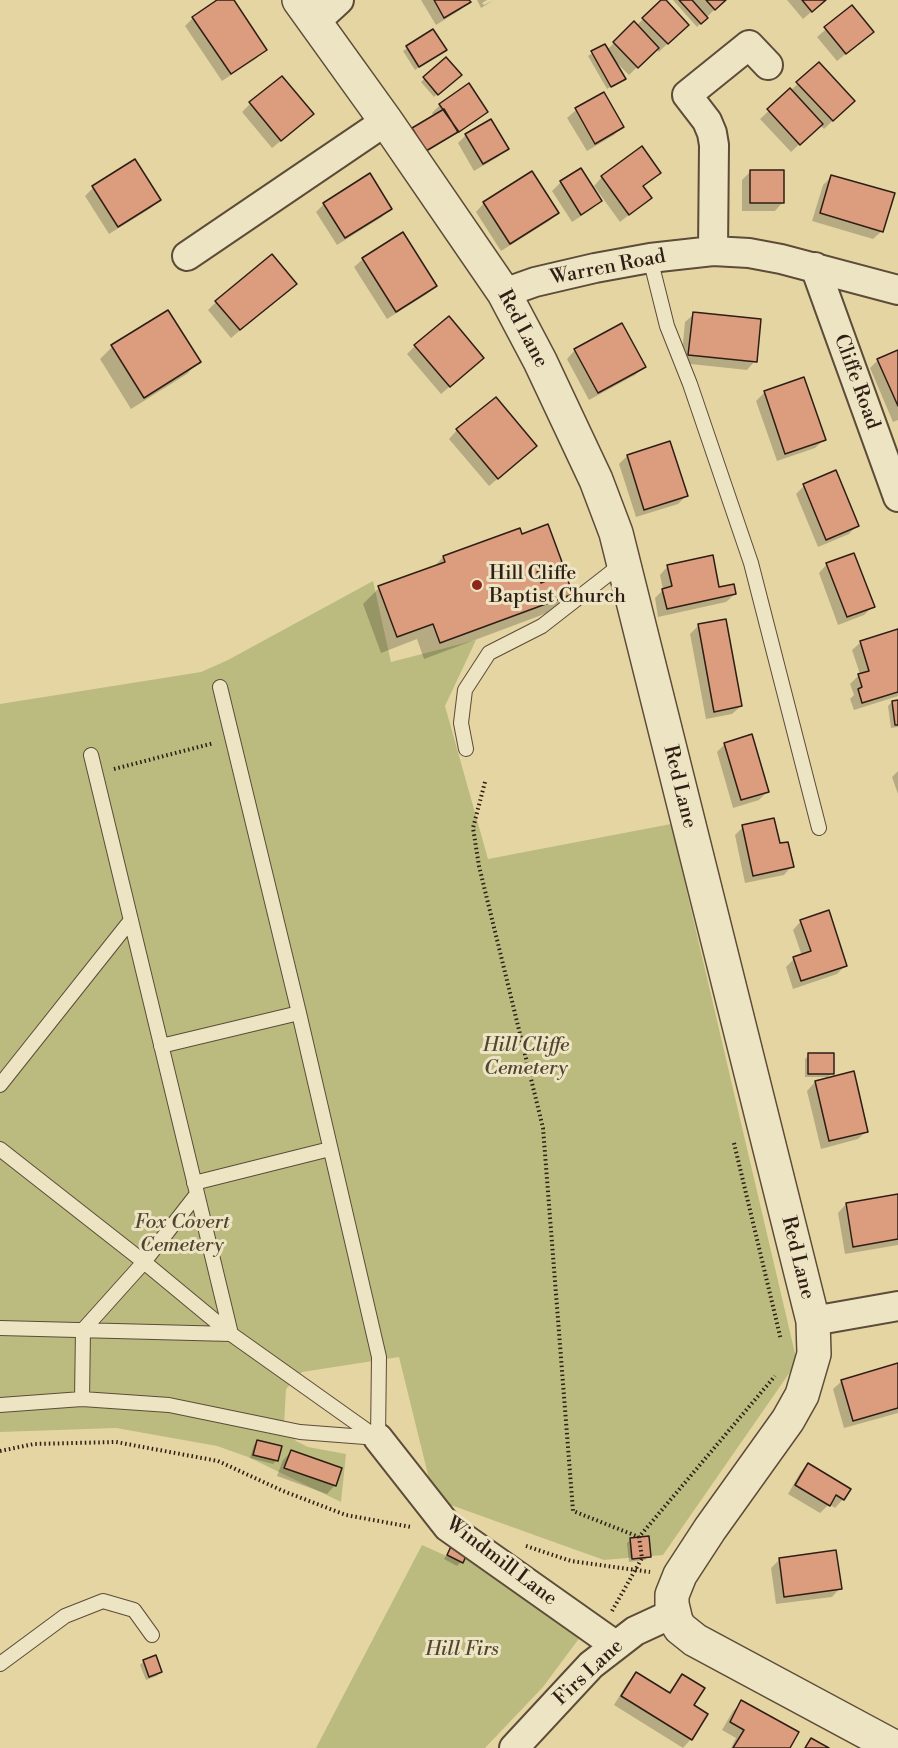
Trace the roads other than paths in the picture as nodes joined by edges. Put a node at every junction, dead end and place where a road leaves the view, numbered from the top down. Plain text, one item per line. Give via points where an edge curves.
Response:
1 (339, 0) edge
2 (306, 11) edge
3 (768, 65) dead end
4 (386, 121) junction
5 (713, 251) junction
6 (187, 256) dead end
7 (650, 258) junction
8 (815, 267) junction
9 (898, 290) edge
10 (504, 293) junction
11 (898, 497) edge
12 (623, 563) junction
13 (220, 687) dead end
14 (466, 749) dead end
15 (92, 755) dead end
16 (819, 828) dead end
17 (131, 920) junction
18 (299, 1013) junction
19 (161, 1046) junction
20 (0, 1085) edge
21 (0, 1149) edge
22 (330, 1149) junction
23 (196, 1188) junction
24 (144, 1262) junction
25 (898, 1306) edge
26 (813, 1321) junction
27 (0, 1328) edge
28 (83, 1329) junction
29 (231, 1334) junction
30 (82, 1399) junction
31 (0, 1405) edge
32 (378, 1438) junction
33 (674, 1613) junction
34 (152, 1635) dead end
35 (606, 1639) junction
36 (0, 1664) edge
37 (514, 1748) edge
38 (896, 1748) edge

1 - 2 street
2 - 4 street, Red Lane
3 - 5 street via 749,45 687,94 707,121 713,139
4 - 6 street
4 - 10 street, Red Lane
5 - 7 street, Warren Road
5 - 8 street, Warren Road via 749,253
7 - 10 street, Warren Road via 545,280
7 - 16 lane via 667,326 751,563
8 - 9 street, Warren Road
8 - 11 street, Cliffe Road
10 - 12 street, Red Lane via 596,480
12 - 14 lane via 542,626 489,653 465,690 461,723
12 - 26 street, Red Lane
13 - 18 lane
15 - 17 lane
17 - 19 lane
17 - 20 lane
18 - 19 lane
18 - 22 lane
19 - 23 lane
21 - 24 lane
22 - 23 lane
22 - 32 lane via 379,1357
23 - 24 lane
23 - 29 lane
24 - 28 lane
24 - 29 lane
25 - 26 street
26 - 33 street, Red Lane via 814,1354 802,1395 680,1575 672,1595
27 - 28 lane
28 - 29 lane
28 - 30 lane
29 - 32 lane
30 - 31 lane
30 - 32 lane via 169,1405 300,1432
32 - 35 street, Windmill Lane via 448,1527
33 - 35 street, Firs Lane
33 - 38 street via 680,1628 695,1640
34 - 36 lane via 134,1610 103,1601 65,1616
35 - 37 street, Firs Lane via 591,1665

